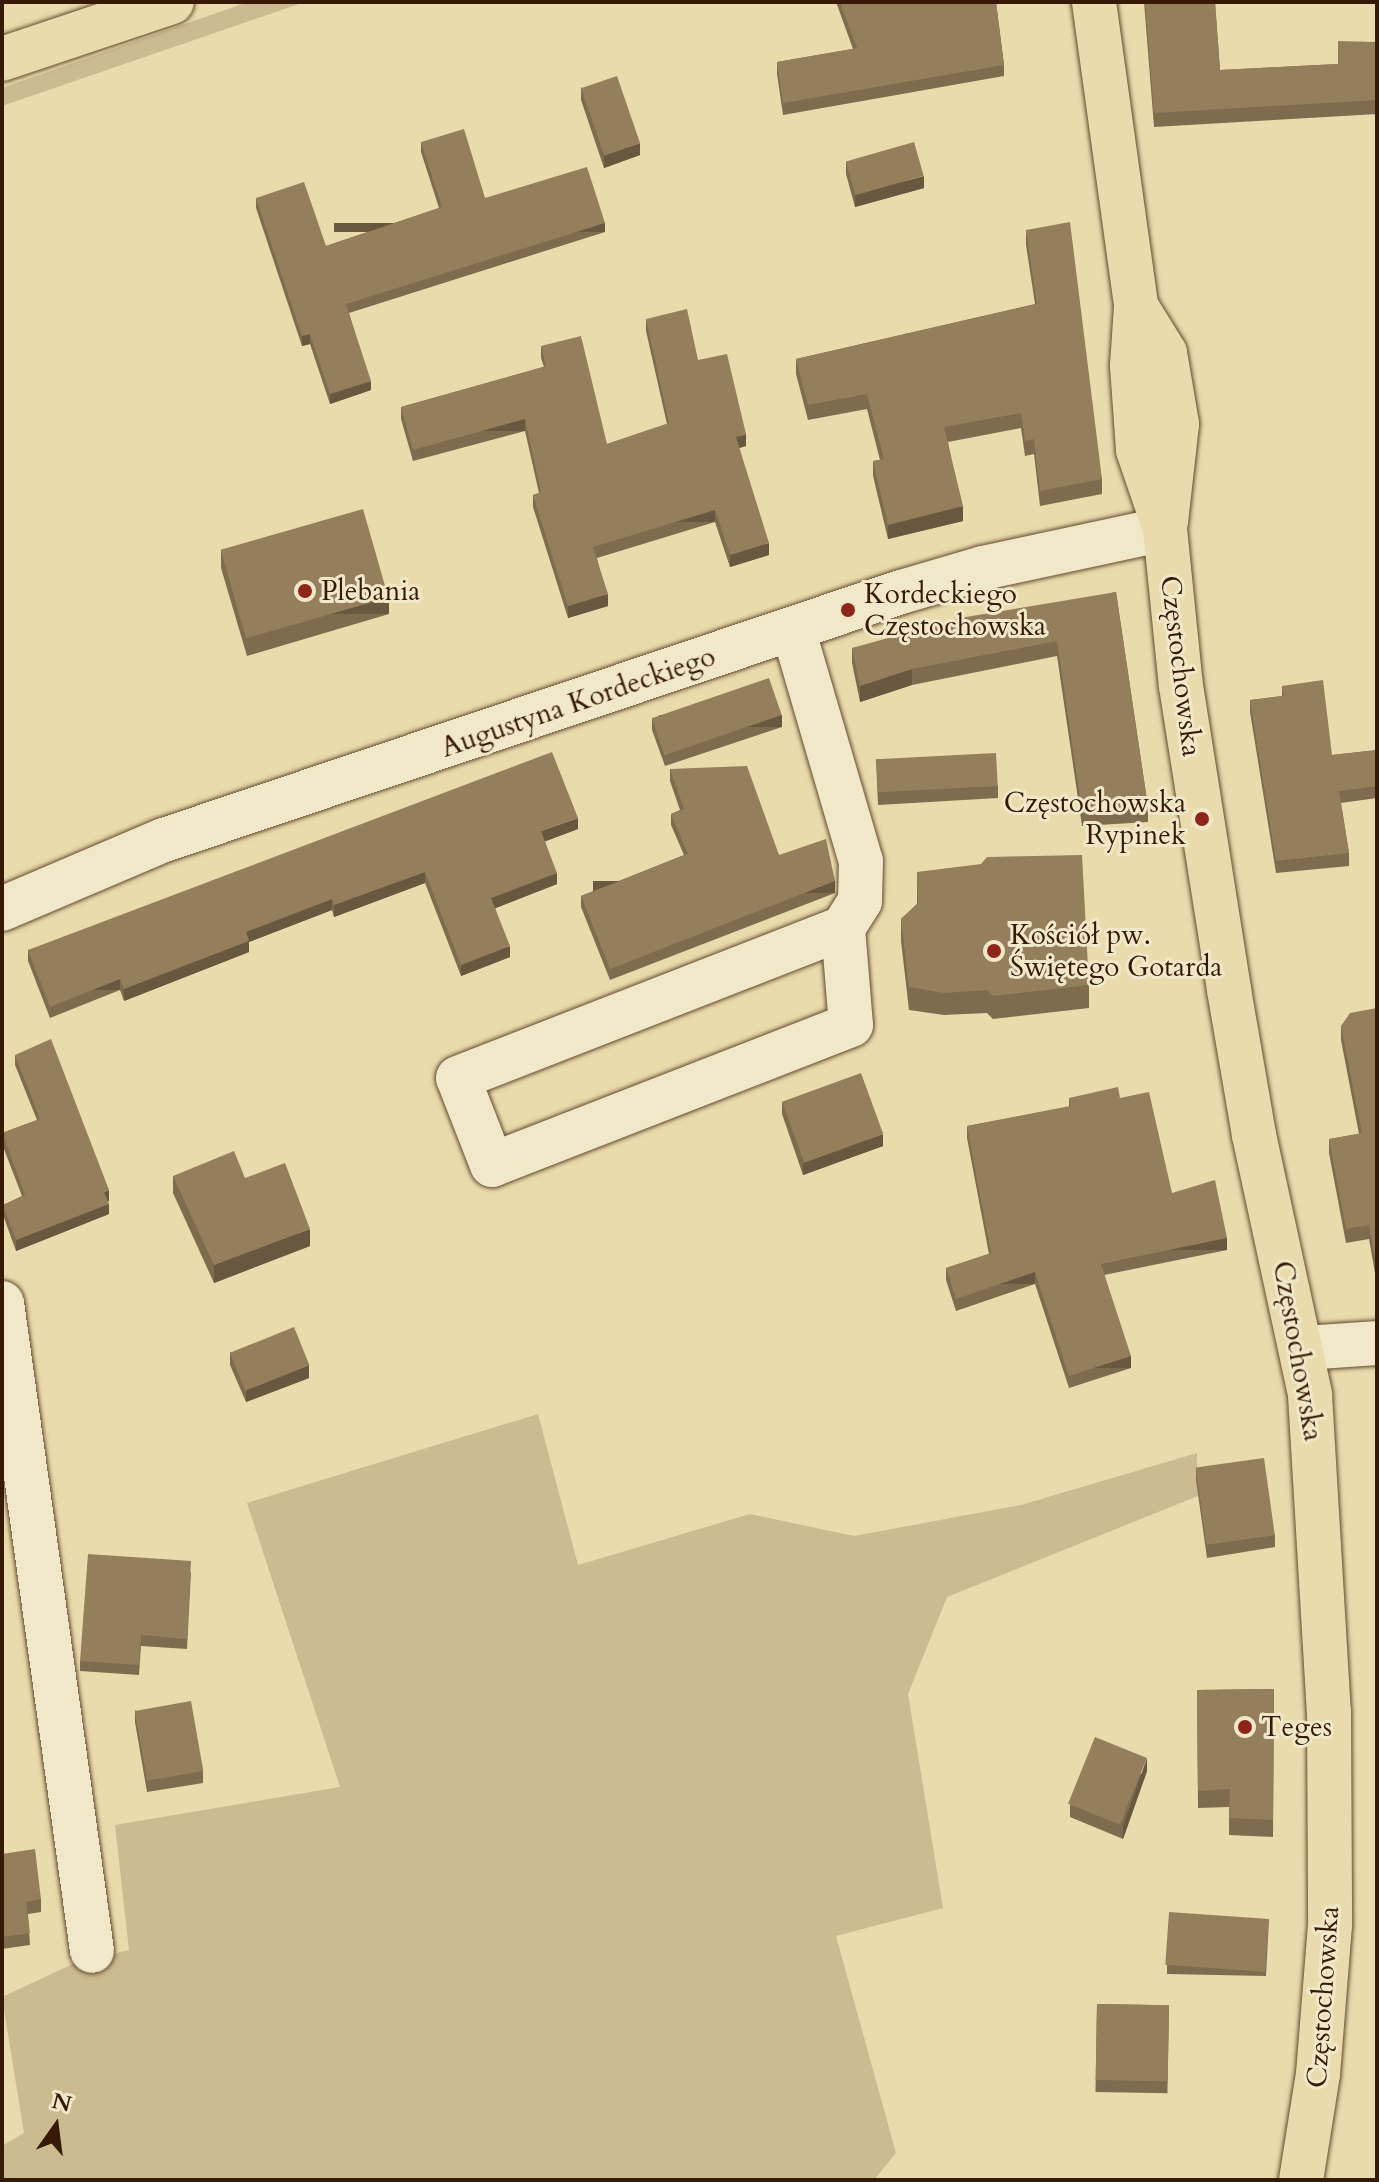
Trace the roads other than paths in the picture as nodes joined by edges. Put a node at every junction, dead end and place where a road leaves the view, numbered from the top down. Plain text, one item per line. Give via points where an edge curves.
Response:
1 (172, 2) edge
2 (1094, 2) edge
3 (2, 59) edge
4 (1165, 529) junction
5 (793, 629) junction
6 (2, 909) edge
7 (843, 928) junction
8 (2, 1303) edge
9 (1377, 1343) edge
10 (1304, 1348) junction
11 (92, 1951) dead end
12 (1301, 2180) edge

1 - 3 main road
2 - 4 main road, Częstochowska via 1136,306 1132,366 1138,450
4 - 5 street, Augustyna Kordeckiego via 983,568
4 - 10 main road, Częstochowska via 1181,686 1229,990 1254,1135
5 - 6 street, Augustyna Kordeckiego via 164,840
5 - 7 street via 861,861 860,901
7 - 7 street via 851,1025 492,1165 458,1078
8 - 11 street
9 - 10 street
10 - 12 main road, Częstochowska via 1323,1571 1331,1823 1325,2008

